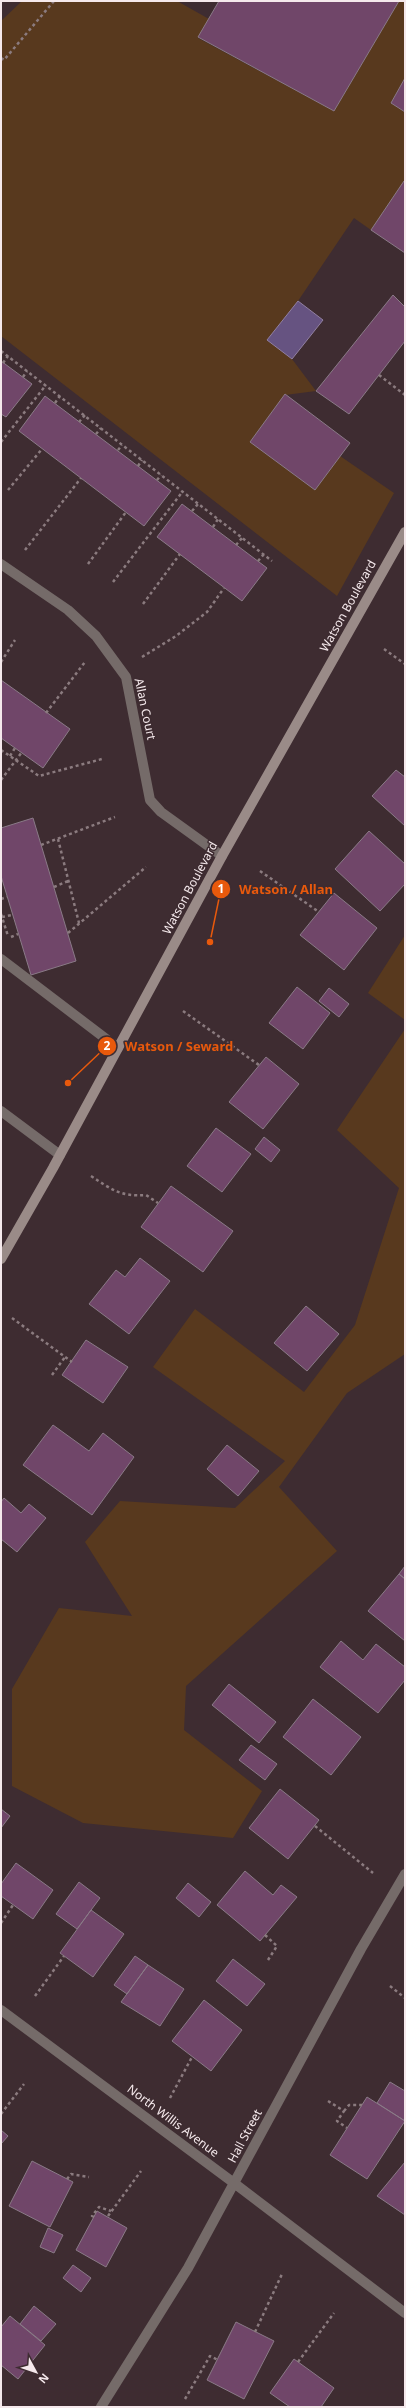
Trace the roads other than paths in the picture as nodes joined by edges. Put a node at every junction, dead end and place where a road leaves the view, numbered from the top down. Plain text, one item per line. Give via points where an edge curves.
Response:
1 (405, 532) edge
2 (1, 564) edge
3 (222, 856) junction
4 (1, 959) edge
5 (118, 1048) junction
6 (1, 1111) edge
7 (60, 1155) junction
8 (1, 1260) edge
9 (405, 1874) edge
10 (1, 2010) edge
11 (234, 2183) junction
12 (405, 2313) edge
13 (102, 2407) edge

1 - 3 street, Watson Boulevard
2 - 3 street, Allan Court via 68,610 96,636 126,677 150,800 161,812
3 - 5 street, Watson Boulevard
4 - 5 street
5 - 7 street, Watson Boulevard
6 - 7 street
7 - 8 street, Watson Boulevard
9 - 11 street, Hall Street
10 - 11 street, North Willis Avenue
11 - 12 street, North Willis Avenue
11 - 13 street, Hall Street via 188,2268

